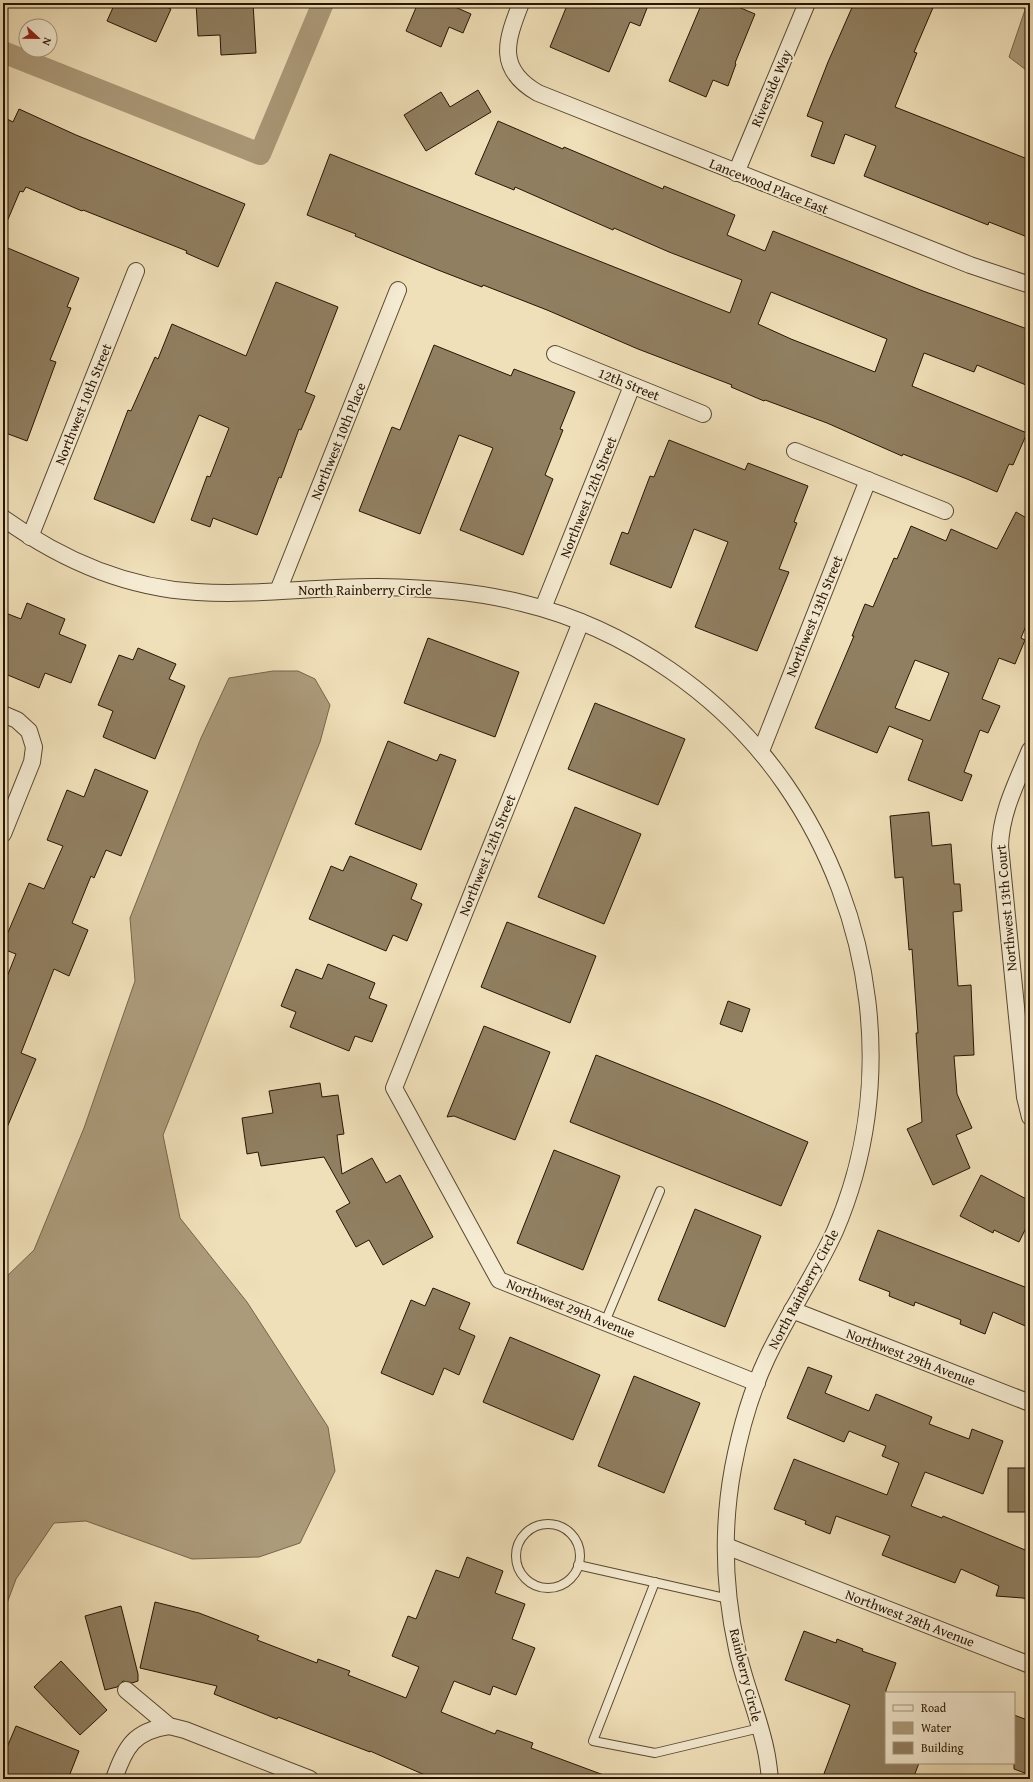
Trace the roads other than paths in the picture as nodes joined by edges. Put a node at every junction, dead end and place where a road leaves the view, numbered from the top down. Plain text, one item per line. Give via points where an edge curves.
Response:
1 (521, 3) edge
2 (807, 3) edge
3 (736, 172) junction
4 (136, 271) dead end
5 (1030, 285) edge
6 (398, 290) dead end
7 (555, 354) dead end
8 (632, 386) junction
9 (702, 414) dead end
10 (795, 451) dead end
11 (868, 480) junction
12 (945, 511) dead end
13 (3, 518) edge
14 (30, 537) junction
15 (278, 591) junction
16 (543, 608) junction
17 (581, 622) junction
18 (3, 714) edge
19 (1030, 750) edge
20 (761, 752) junction
21 (3, 834) edge
22 (394, 1088) joint
23 (1030, 1117) edge
24 (660, 1191) dead end
25 (792, 1310) junction
26 (605, 1322) junction
27 (757, 1383) junction
28 (1030, 1403) edge
29 (726, 1546) junction
30 (578, 1565) junction
31 (655, 1582) junction
32 (729, 1599) junction
33 (1030, 1665) edge
34 (126, 1690) dead end
35 (170, 1726) junction
36 (760, 1728) junction
37 (114, 1779) edge
38 (310, 1779) edge
39 (770, 1779) edge

1 - 3 street, Lancewood Place East via 507,44 508,60 525,86
2 - 3 street, Riverside Way
3 - 5 street, Lancewood Place East via 970,266
4 - 14 street, Northwest 10th Street
6 - 15 street, Northwest 10th Place
7 - 8 street, 12th Street
8 - 9 street, 12th Street
8 - 16 street, Northwest 12th Street
10 - 11 street
11 - 12 street
11 - 20 street, Northwest 13th Street
13 - 14 street, North Rainberry Circle
14 - 15 street, North Rainberry Circle via 101,572 147,585 195,592
15 - 16 street, North Rainberry Circle via 375,587 430,589 466,592
16 - 17 street, North Rainberry Circle
17 - 20 street, North Rainberry Circle via 652,658 696,689
17 - 22 street, Northwest 12th Street
18 - 21 street via 17,720 29,731 34,746 32,762
19 - 23 street, Northwest 13th Court via 1000,829 1024,1097
20 - 25 street, North Rainberry Circle via 796,800 823,847 844,896 860,948 871,1037 865,1122 847,1197 835,1231
22 - 26 street, Northwest 29th Avenue via 499,1280
24 - 26 lane
25 - 27 street, North Rainberry Circle
25 - 28 street, Northwest 29th Avenue
26 - 27 street, Northwest 29th Avenue
27 - 29 street, North Rainberry Circle via 733,1467
29 - 32 street, Rainberry Circle
29 - 33 street, Northwest 28th Avenue
30 - 30 lane via 578,1546 566,1530 557,1526 547,1524 529,1530 517,1546 517,1561 522,1575 538,1587 548,1588 567,1582
30 - 31 lane
31 - 32 lane
31 - 36 lane via 593,1742 655,1753
32 - 36 street, Rainberry Circle via 737,1652
34 - 35 street
35 - 37 street via 154,1728 140,1734 129,1745
35 - 38 street
36 - 39 street, Rainberry Circle

